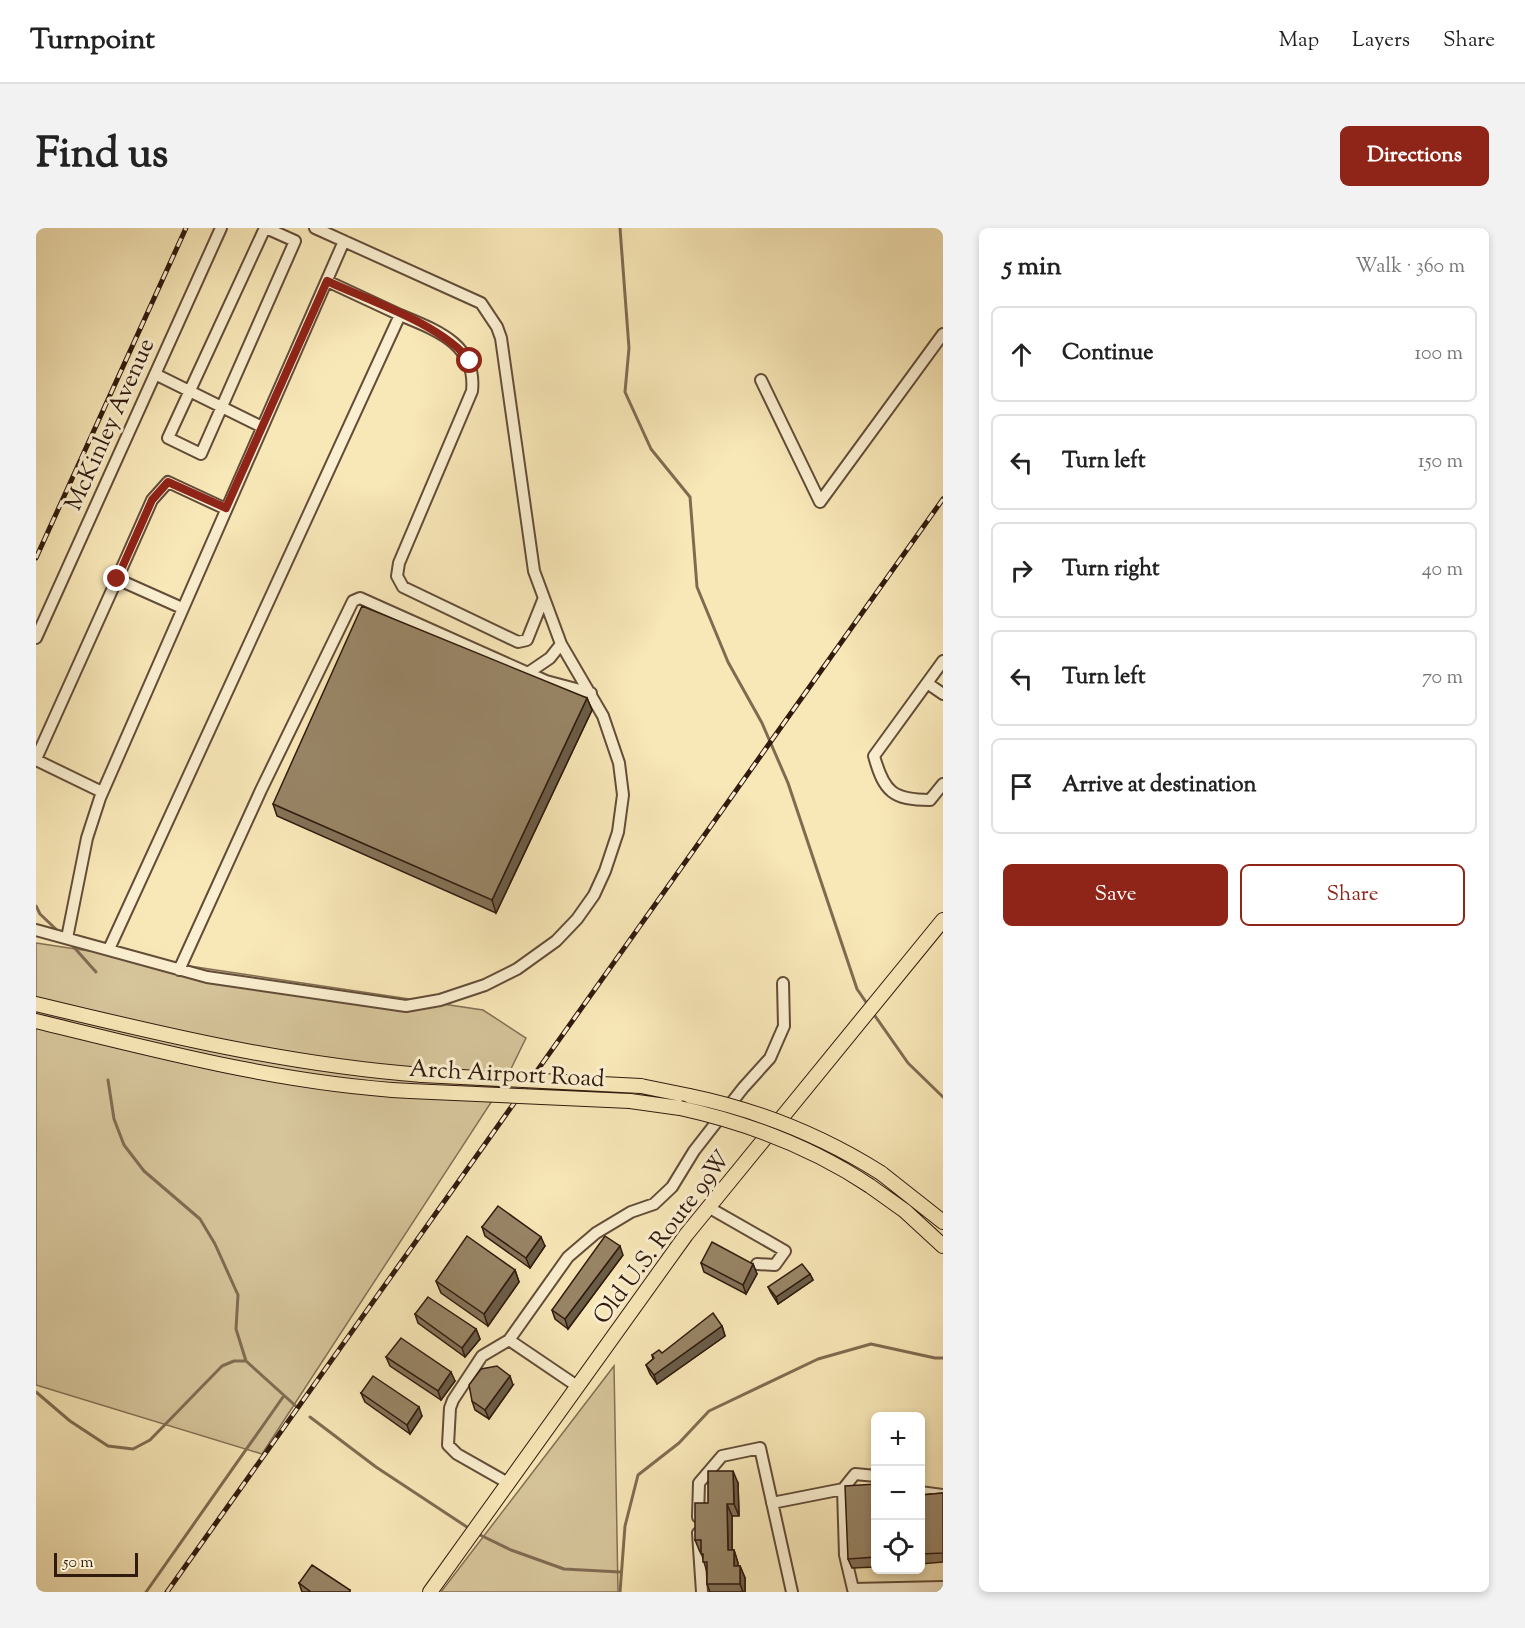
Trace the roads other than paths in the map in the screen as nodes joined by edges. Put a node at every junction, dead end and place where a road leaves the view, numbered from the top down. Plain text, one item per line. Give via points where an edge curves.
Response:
1 (220, 228) edge
2 (265, 228) edge
3 (315, 228) edge
4 (344, 241) junction
5 (327, 281) junction
6 (399, 315) junction
7 (943, 334) edge
8 (154, 374) junction
9 (760, 381) dead end
10 (190, 391) junction
11 (222, 407) junction
12 (262, 427) junction
13 (226, 508) junction
14 (117, 579) junction
15 (543, 600) junction
16 (182, 608) junction
17 (36, 638) edge
18 (561, 644) junction
19 (943, 661) edge
20 (528, 673) junction
21 (927, 683) junction
22 (591, 693) junction
23 (943, 694) edge
24 (36, 759) edge
25 (943, 784) edge
26 (102, 792) junction
27 (943, 920) edge
28 (36, 930) edge
29 (67, 938) junction
30 (109, 949) junction
31 (179, 970) junction
32 (783, 983) dead end
33 (36, 1004) edge
34 (36, 1021) edge
35 (708, 1208) junction
36 (943, 1222) edge
37 (943, 1246) edge
38 (757, 1264) dead end
39 (509, 1340) junction
40 (578, 1386) junction
41 (871, 1476) edge
42 (508, 1483) junction
43 (843, 1489) junction
44 (925, 1493) edge
45 (943, 1495) edge
46 (772, 1503) junction
47 (943, 1587) edge
48 (430, 1592) edge
49 (702, 1592) edge
50 (792, 1592) edge
51 (861, 1592) edge

1 - 8 street, McKinley Avenue
2 - 10 street
2 - 11 street via 294,242
3 - 4 street
4 - 5 street
4 - 15 street via 481,303 497,327 534,571
5 - 6 street
5 - 12 street
6 - 15 street via 447,338 470,361 474,374 472,391 399,563 398,576 404,587 518,642 527,640
6 - 30 street
7 - 9 street via 820,502
8 - 10 street
8 - 17 street, McKinley Avenue
10 - 11 street
10 - 11 street via 168,438 201,454
11 - 12 street
12 - 13 street
13 - 14 street via 168,482 152,500
13 - 16 street
14 - 16 street
14 - 24 street
15 - 18 street
16 - 26 street
18 - 20 street via 550,658
18 - 22 street
19 - 21 street
20 - 22 street via 568,689
20 - 31 street via 360,598 353,601
21 - 23 street
21 - 25 street via 874,756 881,782 904,800 930,800
22 - 31 street via 619,763 623,795 618,832 601,879 577,919 556,941 517,969 485,985 406,1006
24 - 26 street
26 - 29 street via 87,838
27 - 35 main road, Old U.S. Route 99W
28 - 29 street
29 - 30 street
30 - 31 street
32 - 39 street via 784,1026 770,1058 694,1151 672,1187 654,1204 631,1212 596,1233 568,1257
33 - 36 main road, Arch Airport Road, bridge via 254,1054 331,1067 641,1086 690,1096 763,1115 831,1145 880,1173
34 - 37 main road, Arch Airport Road, bridge via 230,1067 308,1080 410,1091 630,1101 711,1115 781,1138 830,1161 905,1211
35 - 38 street via 785,1251 775,1265
35 - 40 main road, Old U.S. Route 99W
39 - 40 street
39 - 42 street via 482,1356 453,1400 448,1434 448,1445 457,1454
40 - 42 main road, Old U.S. Route 99W
41 - 43 street via 855,1474
42 - 48 main road, Old U.S. Route 99W
43 - 46 street
43 - 51 street via 845,1554 853,1589
44 - 45 street
46 - 49 street via 760,1448 722,1456 699,1483 698,1564
46 - 50 street
47 - 51 street

